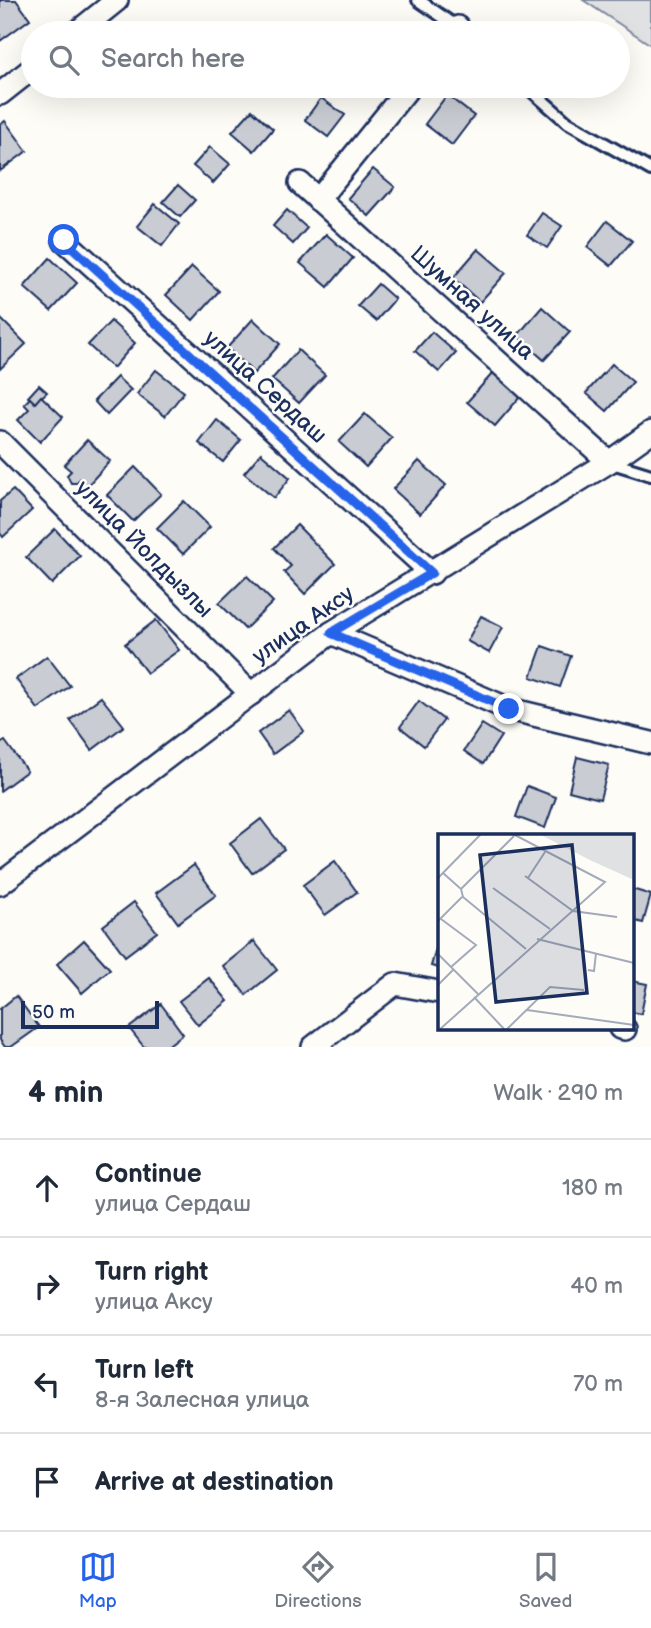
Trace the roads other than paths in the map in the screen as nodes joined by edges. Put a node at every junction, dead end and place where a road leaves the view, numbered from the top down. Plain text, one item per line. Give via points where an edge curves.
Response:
1 (117, 0) edge
2 (418, 0) edge
3 (91, 21) edge
4 (446, 21) edge
5 (21, 77) edge
6 (0, 94) edge
7 (400, 98) edge
8 (540, 98) edge
9 (651, 170) edge
10 (300, 183) dead end
11 (318, 200) junction
12 (64, 240) dead end
13 (651, 432) edge
14 (0, 442) edge
15 (609, 462) junction
16 (651, 475) edge
17 (432, 573) junction
18 (331, 633) junction
19 (251, 694) junction
20 (651, 744) edge
21 (0, 884) edge
22 (438, 992) edge
23 (313, 1047) edge

1 - 3 street
2 - 4 lane
5 - 6 street
7 - 11 street
8 - 9 lane via 567,122
10 - 11 street, Шумная улица
11 - 15 street, Шумная улица
12 - 17 street, улица Сердаш
13 - 15 street, улица Аксу
14 - 19 street, улица Йолдызлы
15 - 16 lane
15 - 17 street, улица Аксу
17 - 18 street, улица Аксу
18 - 19 street, улица Аксу
18 - 20 street via 509,709
19 - 21 street, улица Аксу
22 - 23 street via 395,984

